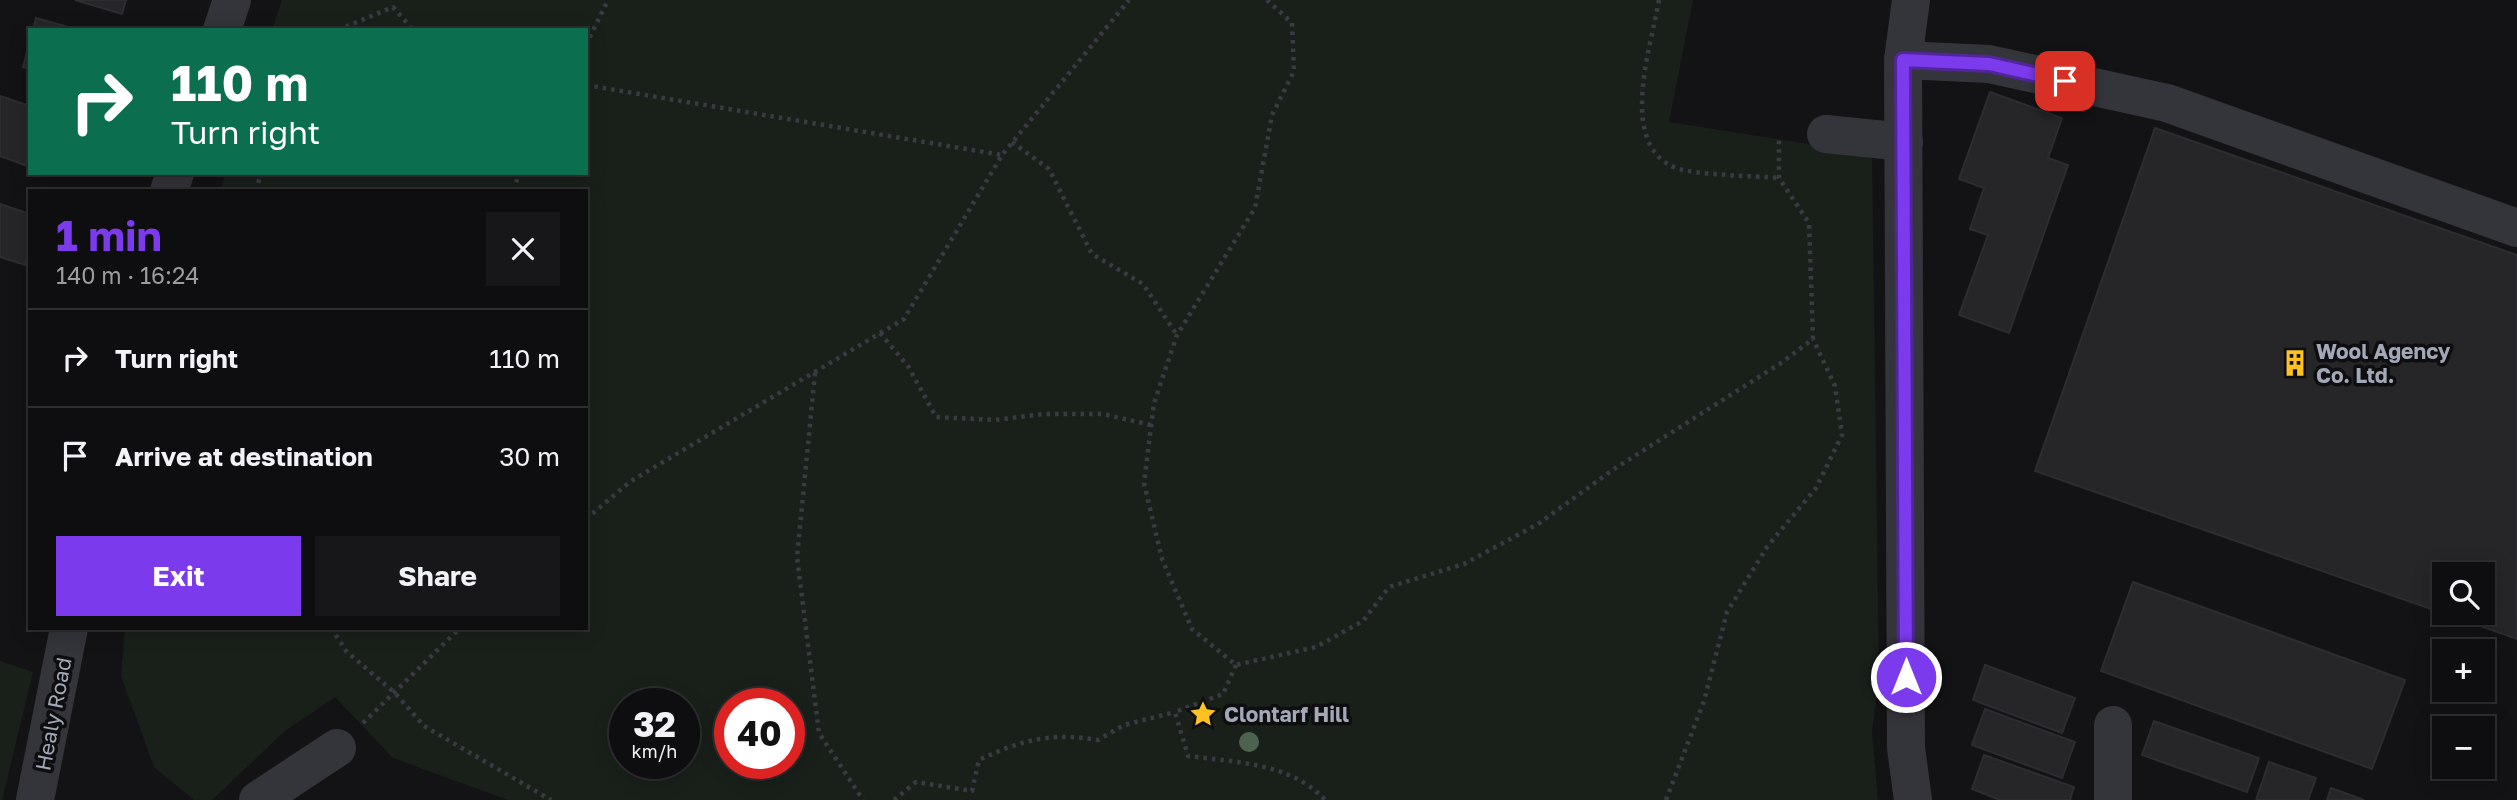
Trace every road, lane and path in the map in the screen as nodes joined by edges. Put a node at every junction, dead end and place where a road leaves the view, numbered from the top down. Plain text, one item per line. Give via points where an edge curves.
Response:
1 (232, 0) edge
2 (608, 0) edge
3 (1129, 0) edge
4 (1267, 0) edge
5 (1659, 0) edge
6 (1911, 0) edge
7 (223, 28) edge
8 (343, 28) edge
9 (411, 28) edge
10 (588, 41) edge
11 (1903, 60) junction
12 (588, 85) edge
13 (1826, 134) dead end
14 (1779, 138) dead end
15 (1012, 142) junction
16 (1904, 142) junction
17 (1002, 155) junction
18 (1779, 178) junction
19 (2517, 228) edge
20 (880, 333) junction
21 (1177, 335) junction
22 (1813, 339) junction
23 (815, 372) junction
24 (1151, 425) junction
25 (588, 517) edge
26 (69, 630) edge
27 (332, 630) edge
28 (458, 630) edge
29 (1236, 665) junction
30 (396, 693) junction
31 (1175, 712) junction
32 (2113, 725) dead end
33 (337, 748) joint
34 (35, 800) edge
35 (258, 800) edge
36 (551, 800) edge
37 (863, 800) edge
38 (894, 800) edge
39 (1325, 800) edge
40 (1666, 800) edge
41 (1913, 800) edge
42 (2113, 800) edge

1 - 7 street
2 - 10 path
3 - 15 path
4 - 21 path via 1292,23 1294,71 1272,115 1255,208
5 - 18 path via 1642,95 1643,130 1656,156 1678,169
6 - 11 street
8 - 9 path via 393,7
11 - 16 street
11 - 19 street via 1989,64 2167,103
12 - 17 path
13 - 16 street
14 - 18 path
15 - 17 path
15 - 21 path via 1049,169 1092,254 1143,284
16 - 41 street via 1906,748
17 - 20 path via 904,319
18 - 22 path via 1809,223
20 - 23 path
20 - 24 path via 908,366 936,416 995,420 1103,414
21 - 24 path
22 - 29 path via 1538,524 1464,564 1389,587 1363,621 1316,647
22 - 40 path via 1835,386 1842,435 1816,488 1767,547 1727,612 1704,701
23 - 25 path via 631,481
23 - 37 path via 797,557 819,733
24 - 29 path via 1144,483 1162,559 1192,629
26 - 34 street, Healy Road
27 - 30 path via 347,652
28 - 30 path
29 - 31 path via 1223,694
30 - 33 path
30 - 36 path via 424,726
31 - 38 path via 1124,725 1098,740 1065,735 1010,745 979,760 972,791 916,782
31 - 39 path via 1188,756 1264,765 1315,790
32 - 42 street
33 - 35 street

